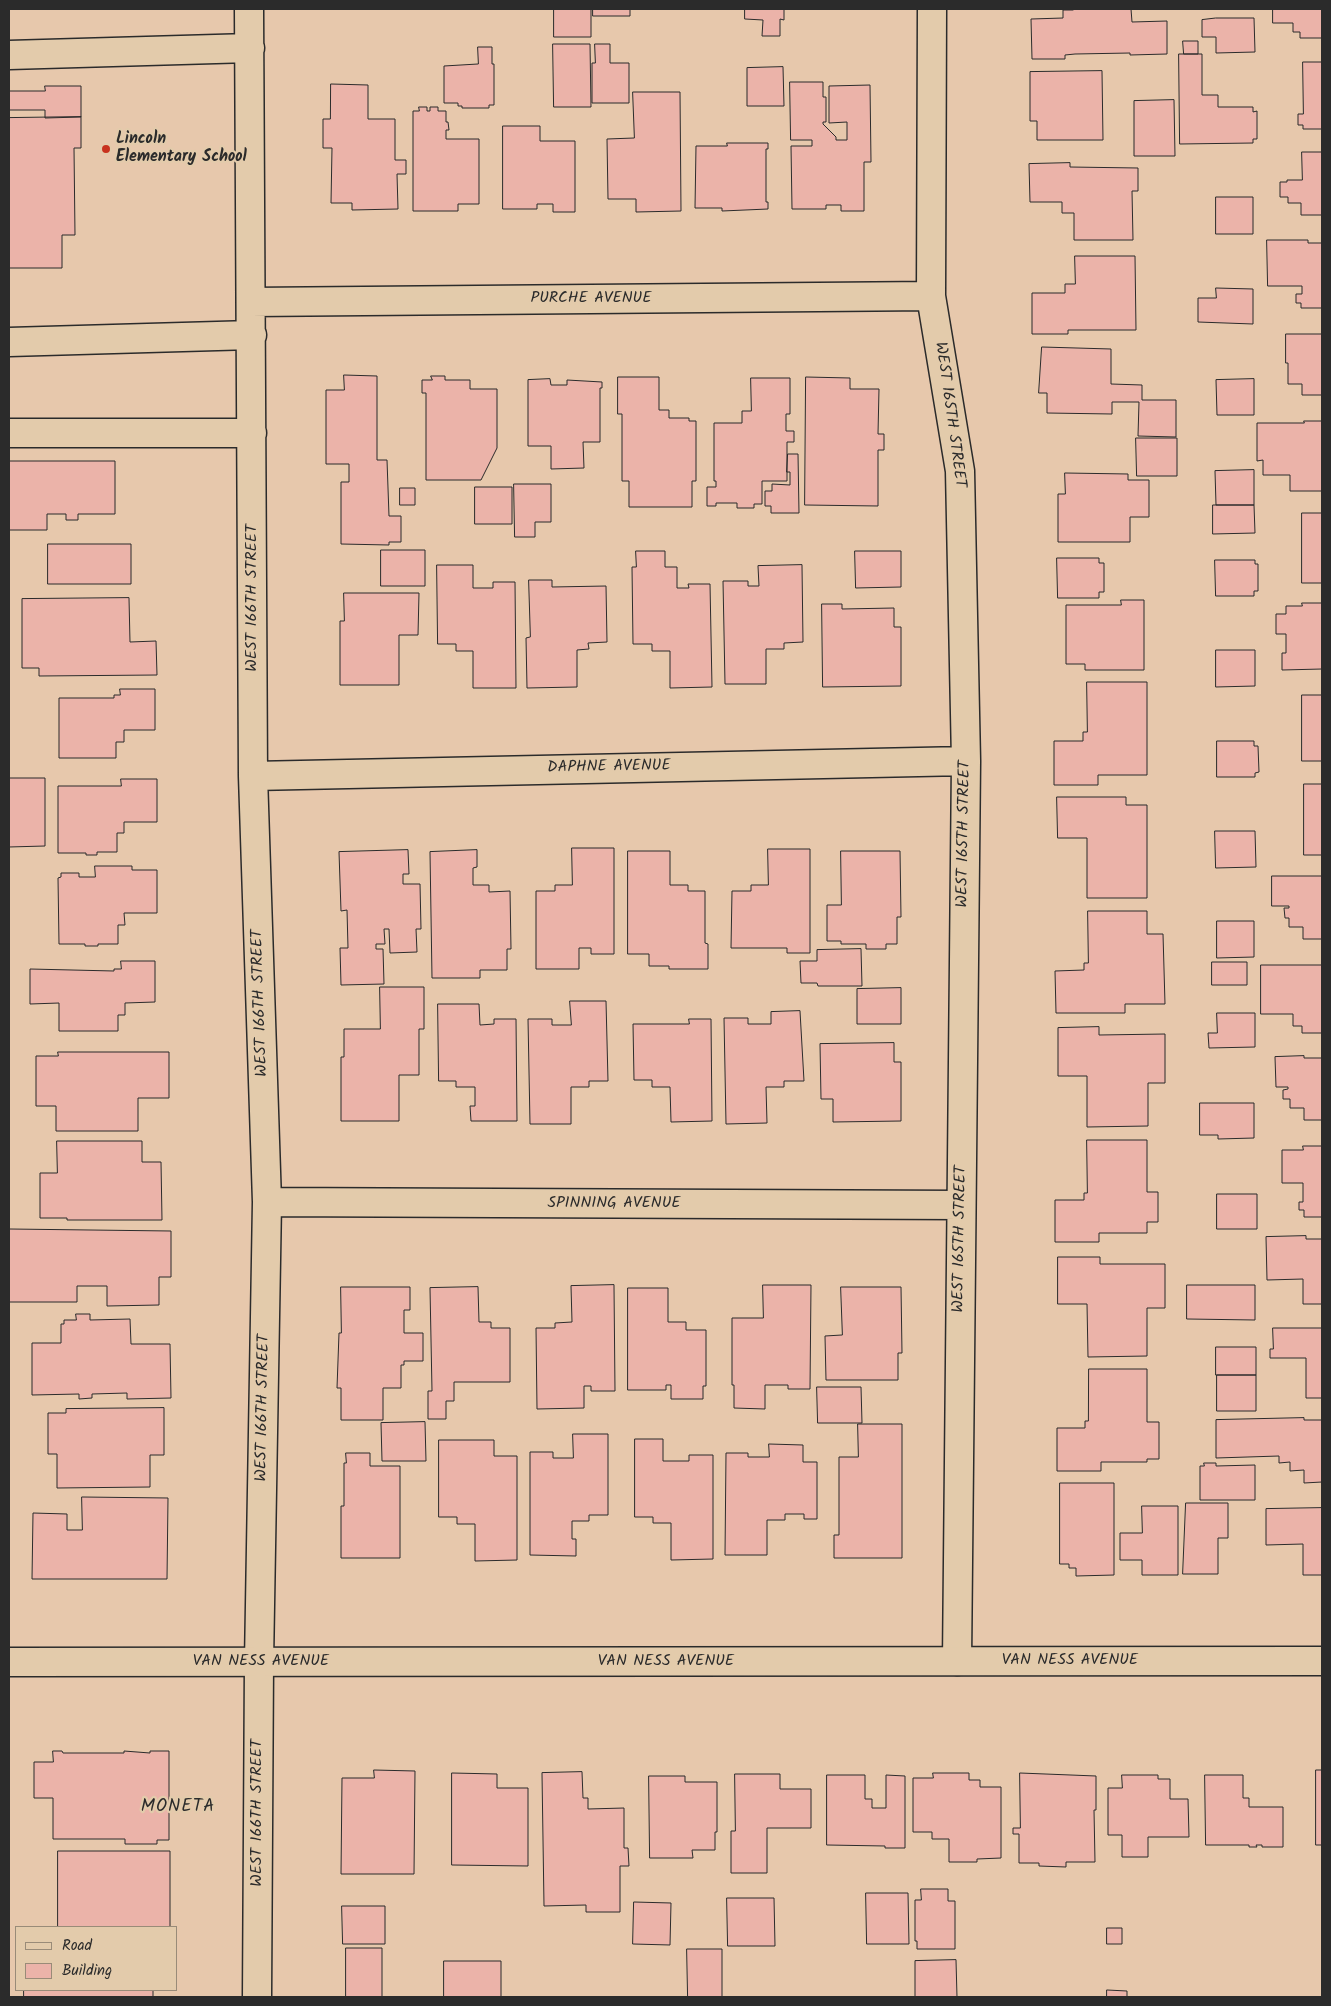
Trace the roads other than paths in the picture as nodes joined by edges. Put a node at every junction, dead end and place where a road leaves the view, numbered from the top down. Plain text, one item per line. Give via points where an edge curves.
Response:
1 (250, 9) edge
2 (932, 9) edge
3 (250, 48) junction
4 (9, 55) edge
5 (930, 296) junction
6 (251, 302) junction
7 (252, 335) junction
8 (9, 342) edge
9 (9, 433) edge
10 (252, 433) junction
11 (966, 760) junction
12 (253, 776) junction
13 (267, 1202) junction
14 (961, 1205) junction
15 (1322, 1661) edge
16 (9, 1662) edge
17 (259, 1662) junction
18 (957, 1662) junction
19 (257, 1997) edge

1 - 3 street, WEST 166TH STREET
2 - 5 street, WEST 165TH STREET
3 - 4 street
3 - 6 street, WEST 166TH STREET
5 - 6 street, PURCHE AVENUE
5 - 11 street, WEST 165TH STREET via 960,472
6 - 7 street, WEST 166TH STREET
7 - 8 street
7 - 10 street, WEST 166TH STREET
9 - 10 street
10 - 12 street, WEST 166TH STREET
11 - 12 street, DAPHNE AVENUE
11 - 14 street, WEST 165TH STREET
12 - 13 street, WEST 166TH STREET
13 - 14 street, SPINNING AVENUE
13 - 17 street, WEST 166TH STREET
14 - 18 street, WEST 165TH STREET
15 - 18 street, VAN NESS AVENUE
16 - 17 street, VAN NESS AVENUE
17 - 18 street, VAN NESS AVENUE
17 - 19 street, WEST 166TH STREET

